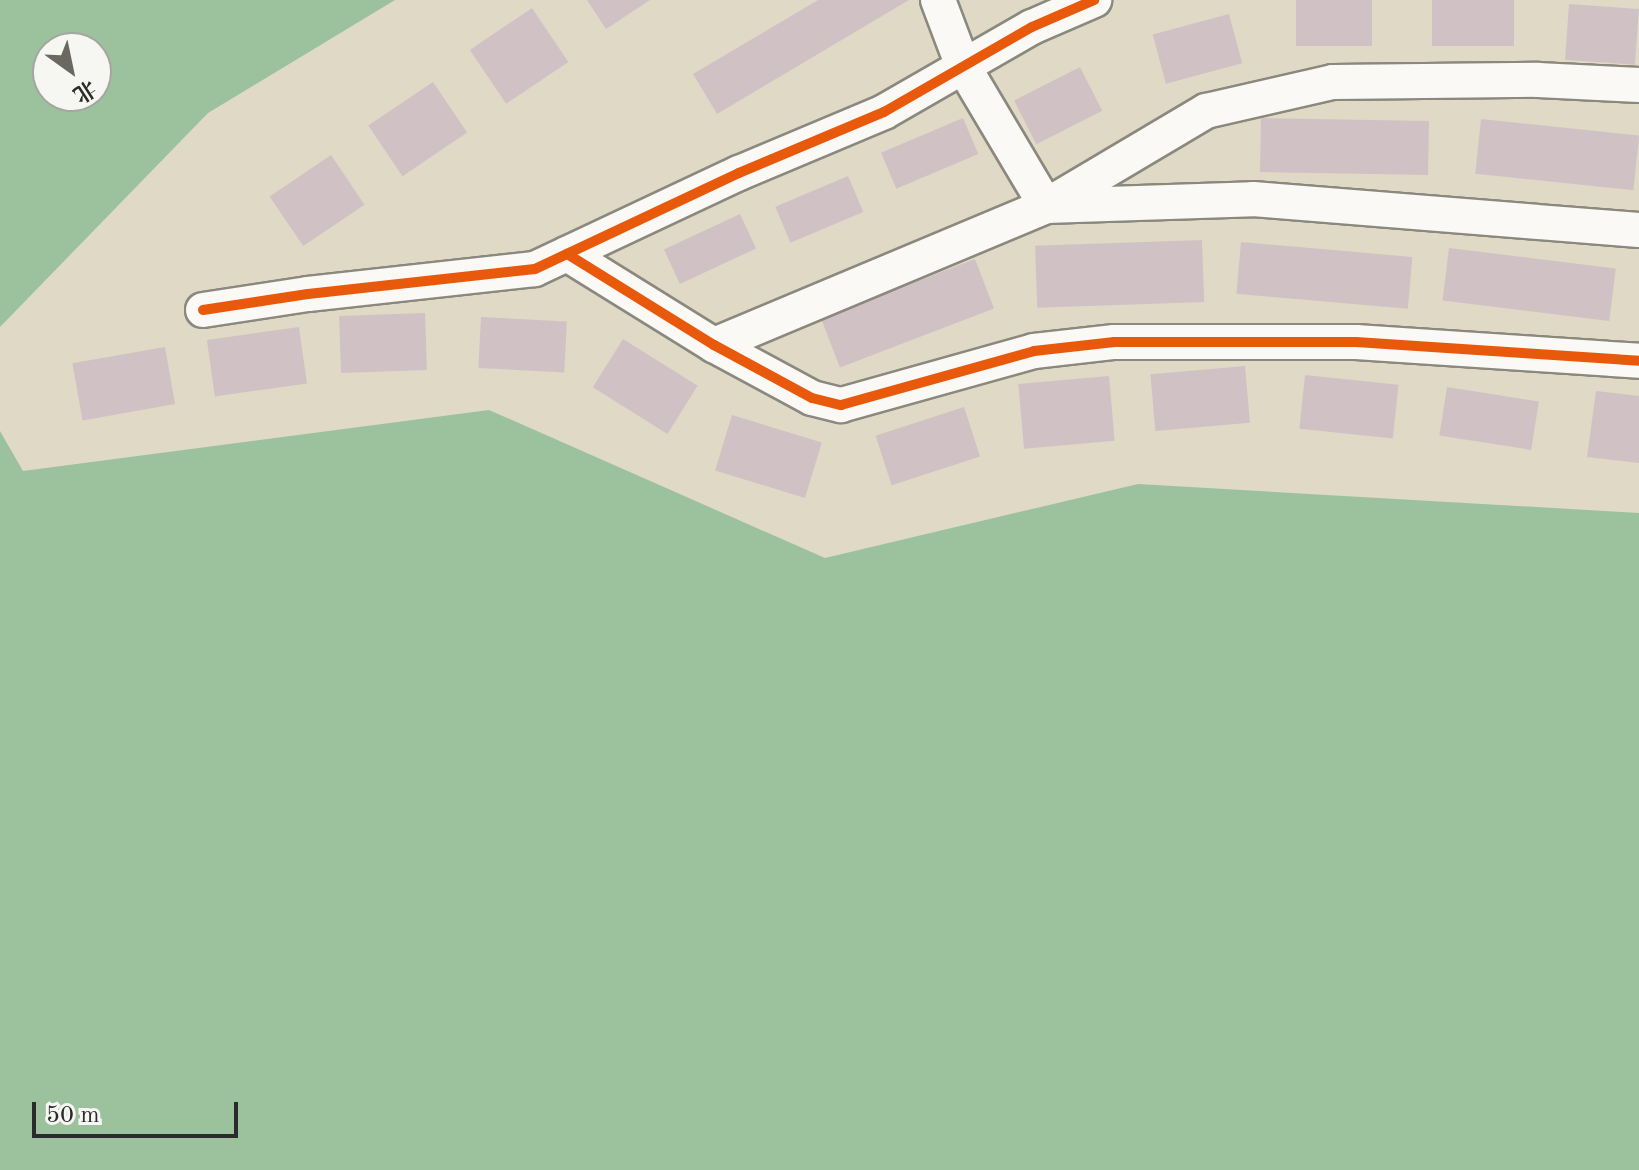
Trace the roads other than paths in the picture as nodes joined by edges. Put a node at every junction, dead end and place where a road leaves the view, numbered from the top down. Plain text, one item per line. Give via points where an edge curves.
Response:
1 (938, 0) edge
2 (1094, 0) edge
3 (963, 66) junction
4 (1639, 85) edge
5 (1046, 206) junction
6 (1639, 230) edge
7 (567, 254) junction
8 (203, 310) dead end
9 (714, 345) junction
10 (1639, 361) edge

1 - 3 street
2 - 3 street
3 - 5 street
3 - 7 street via 884,112
4 - 5 street via 1538,80 1333,82 1206,111
5 - 6 street via 1253,199
5 - 9 street
7 - 8 street via 535,269
7 - 9 street
9 - 10 street via 812,398 841,405 1034,351 1114,342 1356,342

